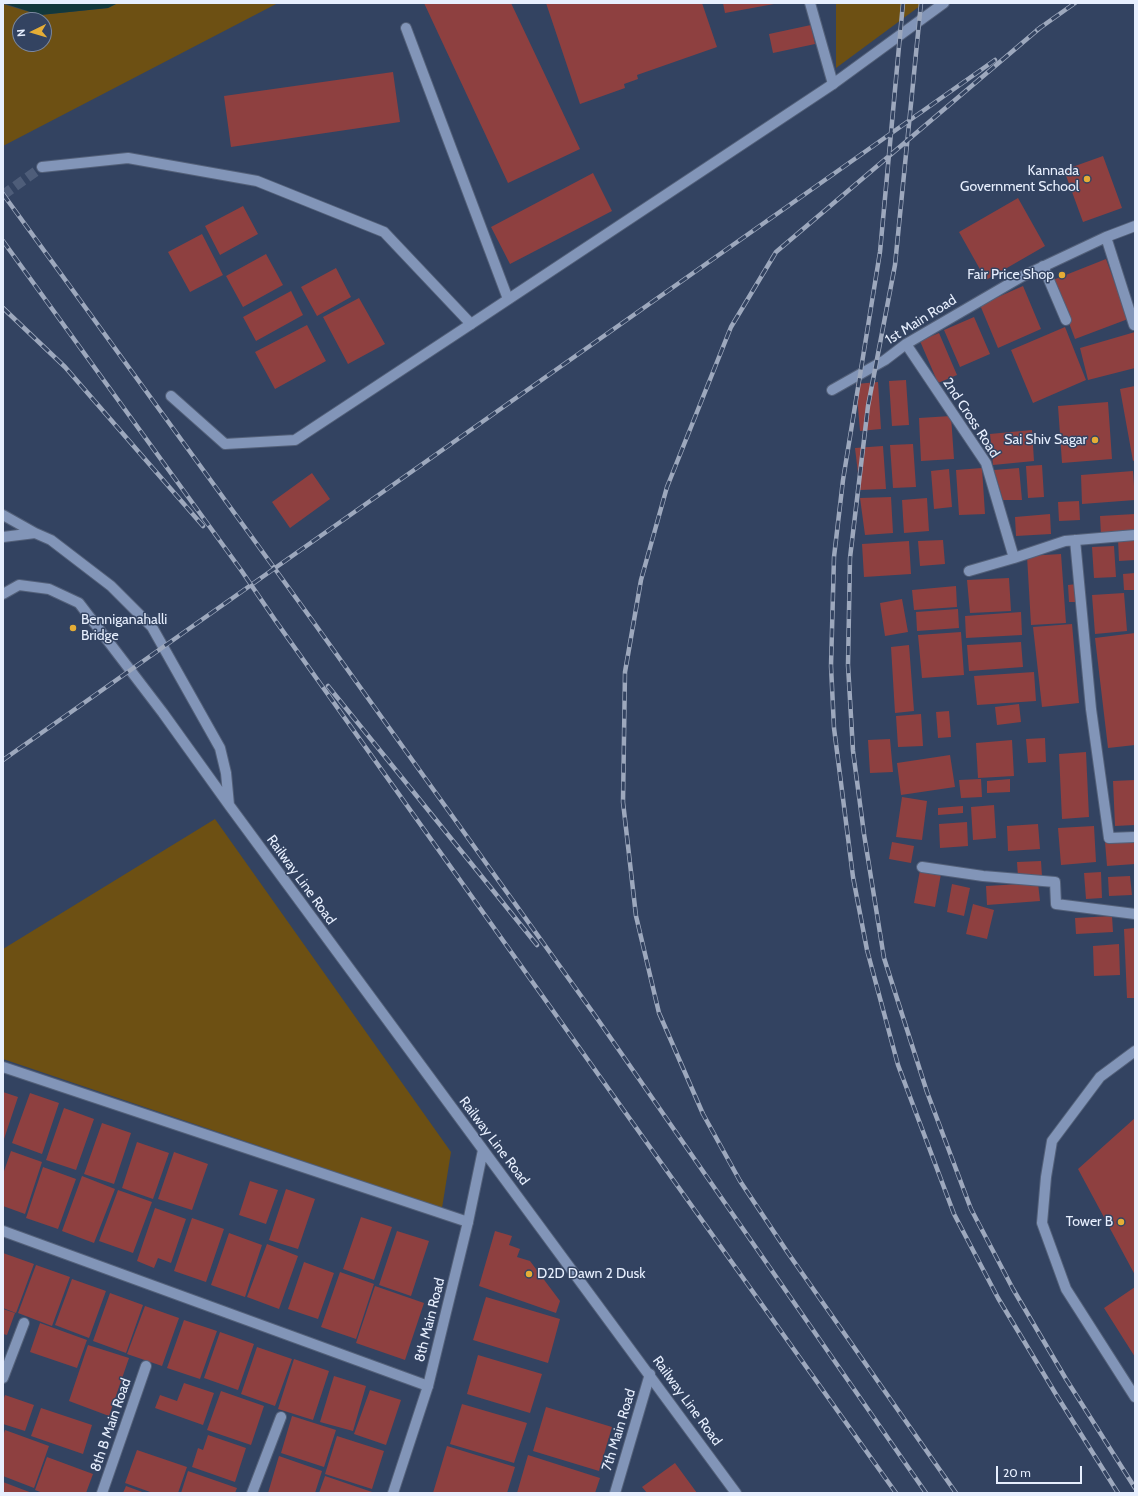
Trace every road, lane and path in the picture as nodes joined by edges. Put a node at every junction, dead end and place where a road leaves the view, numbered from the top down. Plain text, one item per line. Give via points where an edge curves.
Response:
1 (810, 3) edge
2 (944, 3) edge
3 (406, 28) dead end
4 (833, 84) junction
5 (42, 166) tunnel mouth
6 (1135, 226) edge
7 (1106, 237) junction
8 (1043, 266) junction
9 (508, 299) junction
10 (1066, 320) dead end
11 (472, 324) junction
12 (1134, 325) dead end
13 (906, 344) junction
14 (832, 390) dead end
15 (171, 396) dead end
16 (3, 515) edge
17 (35, 533) junction
18 (1135, 535) edge
19 (3, 537) edge
20 (1075, 540) junction
21 (1014, 558) junction
22 (969, 570) dead end
23 (3, 594) edge
24 (229, 805) junction
25 (1135, 837) edge
26 (922, 868) dead end
27 (1135, 914) edge
28 (1135, 1051) edge
29 (3, 1067) edge
30 (483, 1150) junction
31 (468, 1222) junction
32 (3, 1231) edge
33 (24, 1323) dead end
34 (146, 1366) dead end
35 (650, 1374) junction
36 (3, 1378) edge
37 (428, 1386) junction
38 (1135, 1396) edge
39 (281, 1417) dead end
40 (102, 1493) edge
41 (252, 1493) edge
42 (393, 1493) edge
43 (615, 1493) edge
44 (736, 1493) edge

1 - 4 street
2 - 4 street
3 - 9 street
4 - 9 street
5 - 11 street via 128,158 257,181 384,232
6 - 7 street, 1st Main Road
7 - 8 street, 1st Main Road
7 - 12 street
8 - 10 street
8 - 13 street, 1st Main Road
9 - 11 street
11 - 15 street via 295,440 225,444
13 - 14 street, 1st Main Road via 885,360
13 - 21 street, 2nd Cross Road via 986,463
16 - 17 street
17 - 19 street
17 - 24 street via 51,540 111,586 152,628 220,748 226,773
18 - 20 street
20 - 21 street
20 - 25 street via 1091,708 1109,838
21 - 22 street
23 - 24 street, Railway Line Road via 19,585 49,589 79,602
24 - 30 street, Railway Line Road
26 - 27 street via 1055,882 1056,904
28 - 38 street via 1100,1077 1052,1141 1042,1223 1066,1289
29 - 31 street
30 - 31 street, 8th Main Road
30 - 35 street, Railway Line Road
31 - 37 street, 8th Main Road
32 - 37 street
33 - 36 street
34 - 40 street, 8th B Main Road
35 - 43 street, 7th Main Road
35 - 44 street, Railway Line Road
37 - 42 street, 8th Main Road
39 - 41 street

